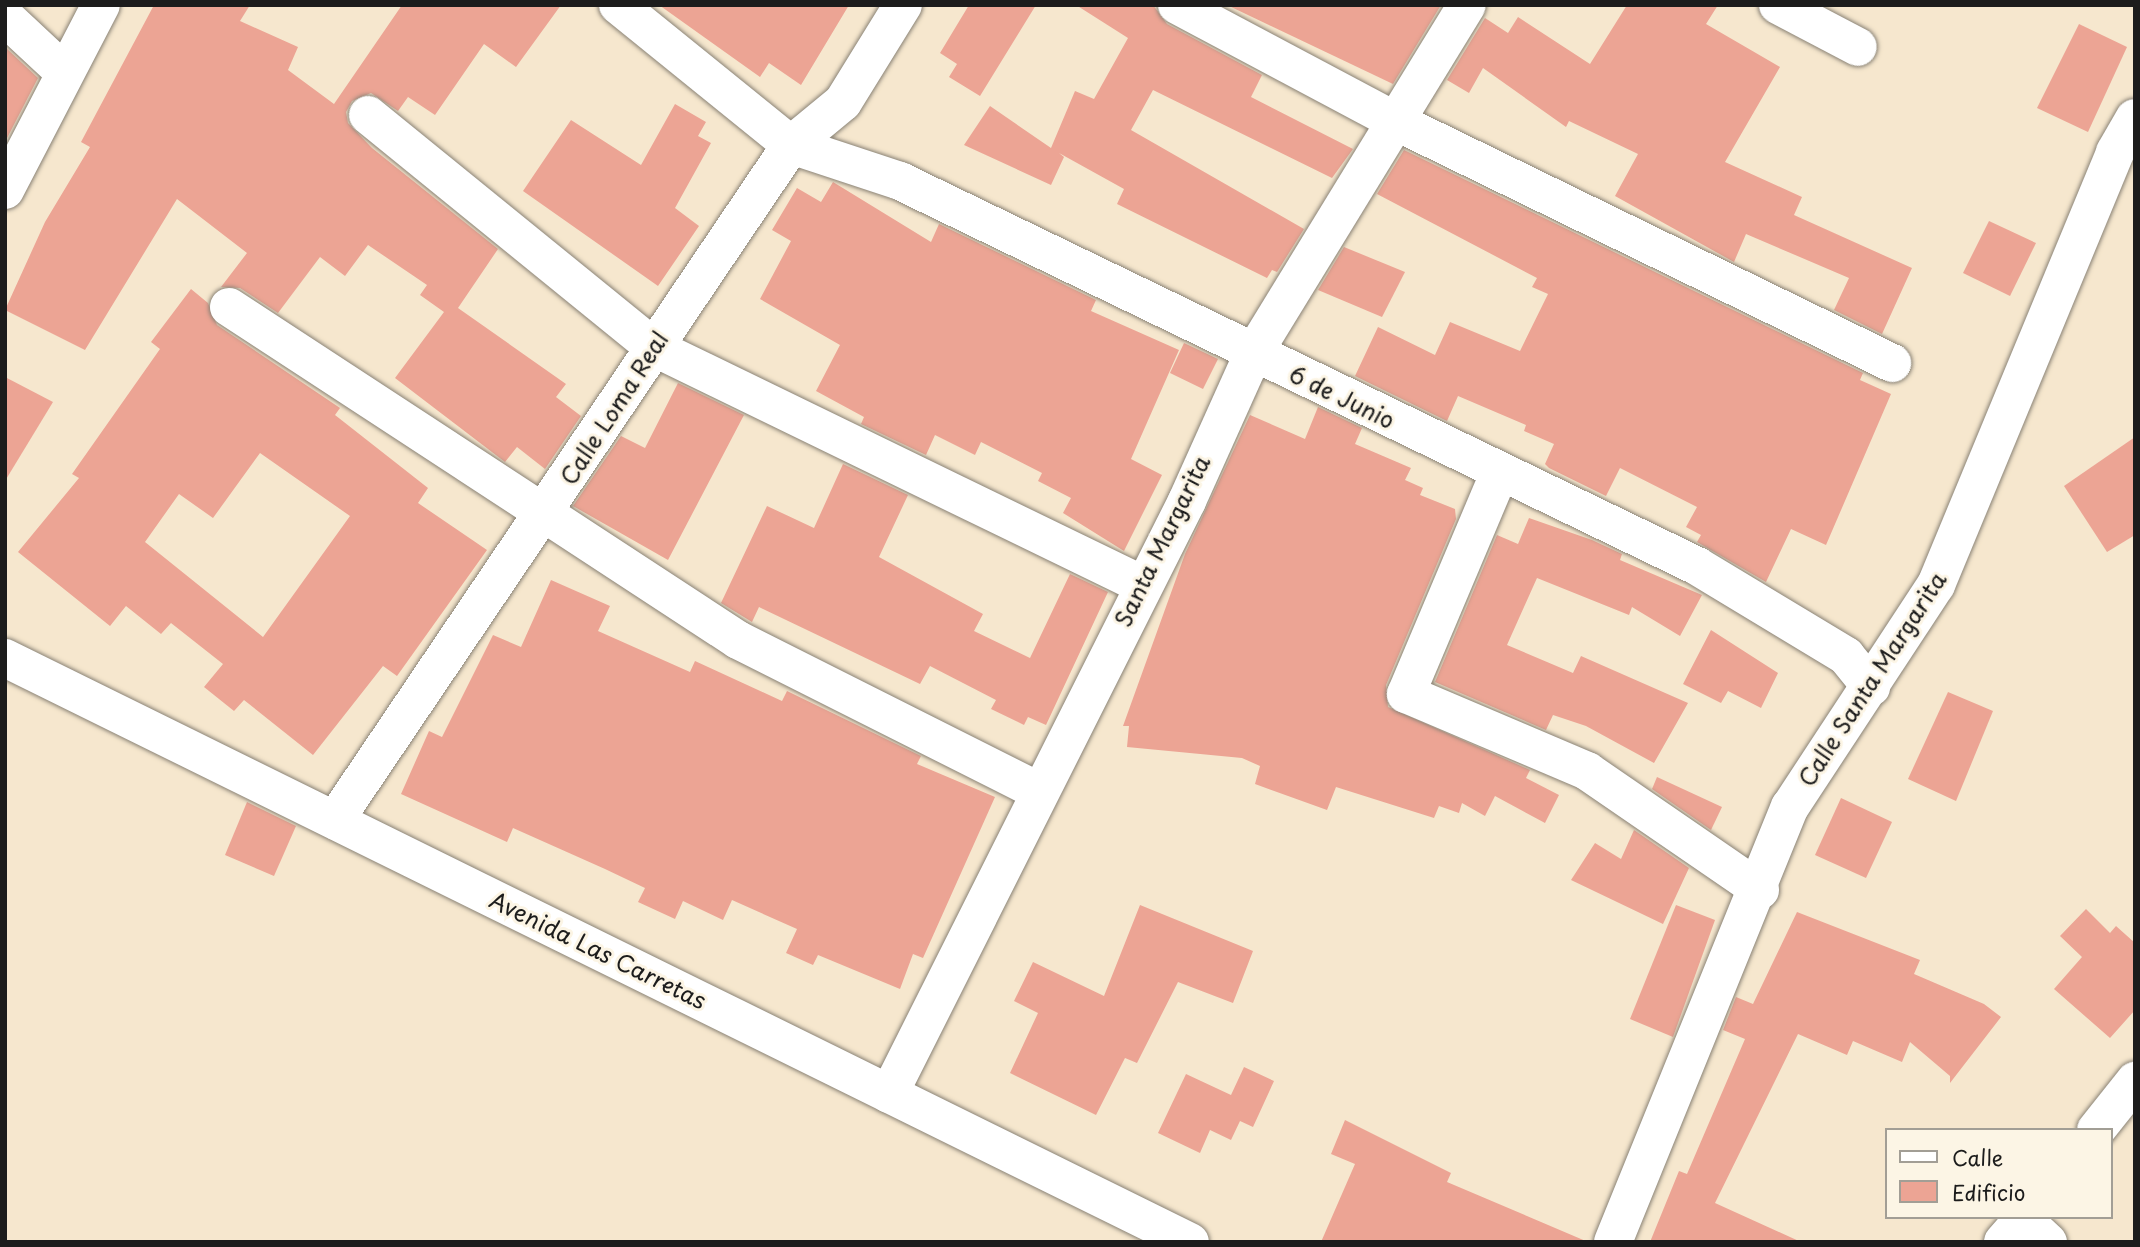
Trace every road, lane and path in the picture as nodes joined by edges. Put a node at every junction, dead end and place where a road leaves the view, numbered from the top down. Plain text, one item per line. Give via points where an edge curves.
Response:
1 (102, 5) edge
2 (618, 5) edge
3 (902, 5) edge
4 (1177, 5) edge
5 (1467, 5) edge
6 (1778, 5) edge
7 (5, 17) edge
8 (1858, 47) dead end
9 (63, 71) junction
10 (368, 116) dead end
11 (2135, 118) edge
12 (1395, 121) junction
13 (791, 145) junction
14 (5, 190) edge
15 (229, 307) dead end
16 (653, 347) junction
17 (1253, 354) junction
18 (1892, 363) dead end
19 (1499, 474) junction
20 (542, 517) junction
21 (1143, 585) junction
22 (5, 658) edge
23 (1871, 687) junction
24 (1038, 791) junction
25 (335, 820) junction
26 (1760, 890) junction
27 (2135, 1081) edge
28 (889, 1094) junction
29 (2098, 1128) edge
30 (1191, 1242) edge
31 (1613, 1242) edge

1 - 9 street
2 - 13 street
3 - 13 street, Calle Loma Real via 843,102
4 - 12 street
5 - 12 street, Santa Margarita
6 - 8 street
7 - 9 street
9 - 14 street
10 - 16 street
11 - 23 street, Calle Santa Margarita via 2115,152 1936,585
12 - 17 street, Santa Margarita
12 - 18 street
13 - 16 street, Calle Loma Real
13 - 17 street, 6 de Junio via 900,181
15 - 20 street
16 - 20 street, Calle Loma Real
16 - 21 street
17 - 19 street, 6 de Junio
17 - 21 street, Santa Margarita
19 - 23 street, 6 de Junio via 1697,566 1846,656
19 - 26 street via 1406,694 1587,771
20 - 24 street via 738,640
20 - 25 street, Calle Loma Real
21 - 24 street, Santa Margarita
22 - 25 street, Avenida Las Carretas
23 - 26 street, Calle Santa Margarita via 1790,807
24 - 28 street, Santa Margarita
25 - 28 street, Avenida Las Carretas
26 - 31 street, Calle Santa Margarita
27 - 29 street
28 - 30 street, Avenida Las Carretas

